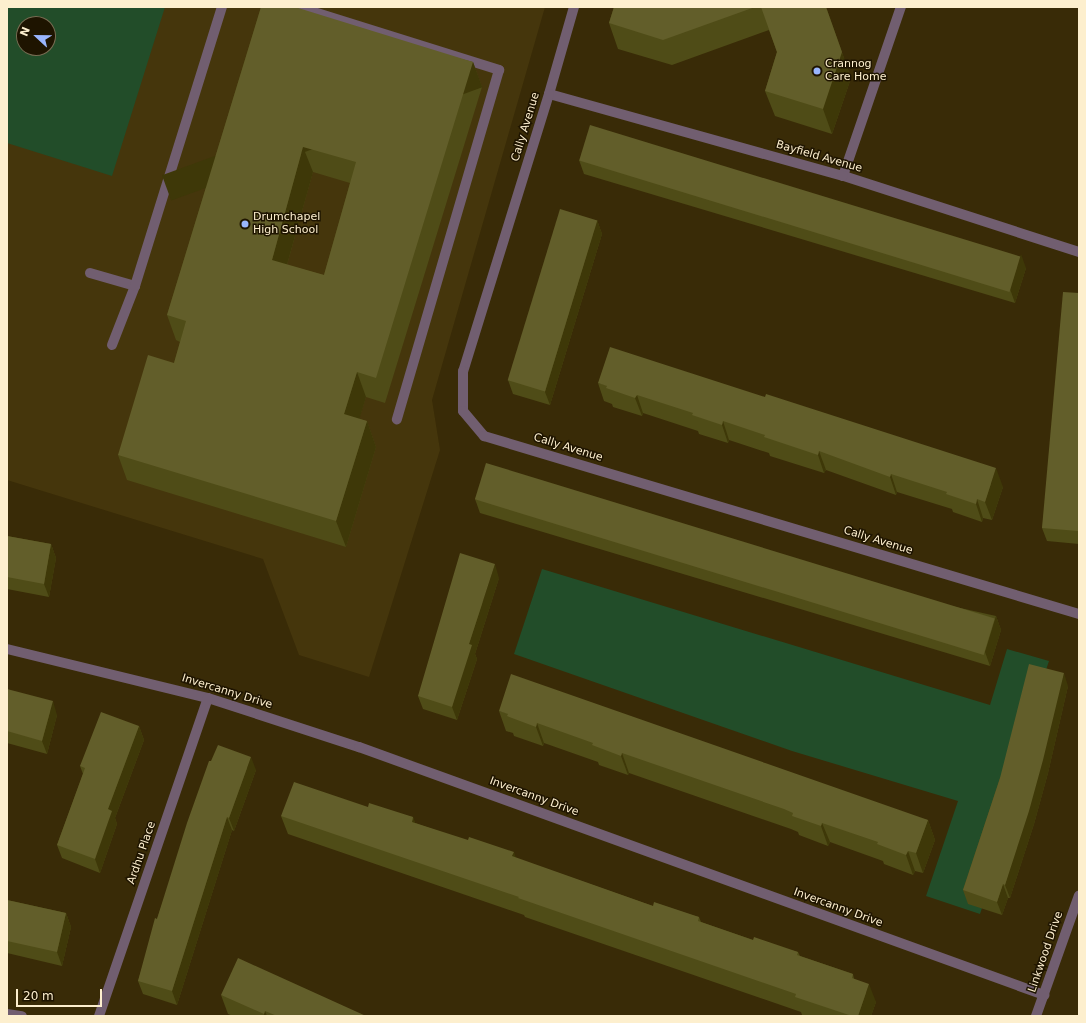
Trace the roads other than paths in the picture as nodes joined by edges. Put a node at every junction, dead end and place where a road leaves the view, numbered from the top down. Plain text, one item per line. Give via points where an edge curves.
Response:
1 (222, 7) edge
2 (298, 7) edge
3 (574, 7) edge
4 (901, 7) edge
5 (549, 94) junction
6 (843, 176) junction
7 (1079, 252) edge
8 (90, 273) dead end
9 (135, 286) junction
10 (112, 345) dead end
11 (397, 419) dead end
12 (1079, 614) edge
13 (7, 649) edge
14 (208, 698) junction
15 (1079, 895) edge
16 (1044, 995) junction
17 (7, 1014) edge
18 (22, 1016) edge
19 (99, 1016) edge
20 (1036, 1016) edge

1 - 9 street
2 - 11 street via 499,70
3 - 5 street, Cally Avenue
4 - 6 street
5 - 6 street, Bayfield Avenue
5 - 12 street, Cally Avenue via 463,371 463,411 484,436
6 - 7 street, Bayfield Avenue
8 - 9 street
9 - 10 street
13 - 14 street, Invercanny Drive
14 - 16 street, Invercanny Drive via 359,747
14 - 19 street, Ardhu Place
15 - 16 street, Linkwood Drive
16 - 20 street, Linkwood Drive
17 - 18 street

